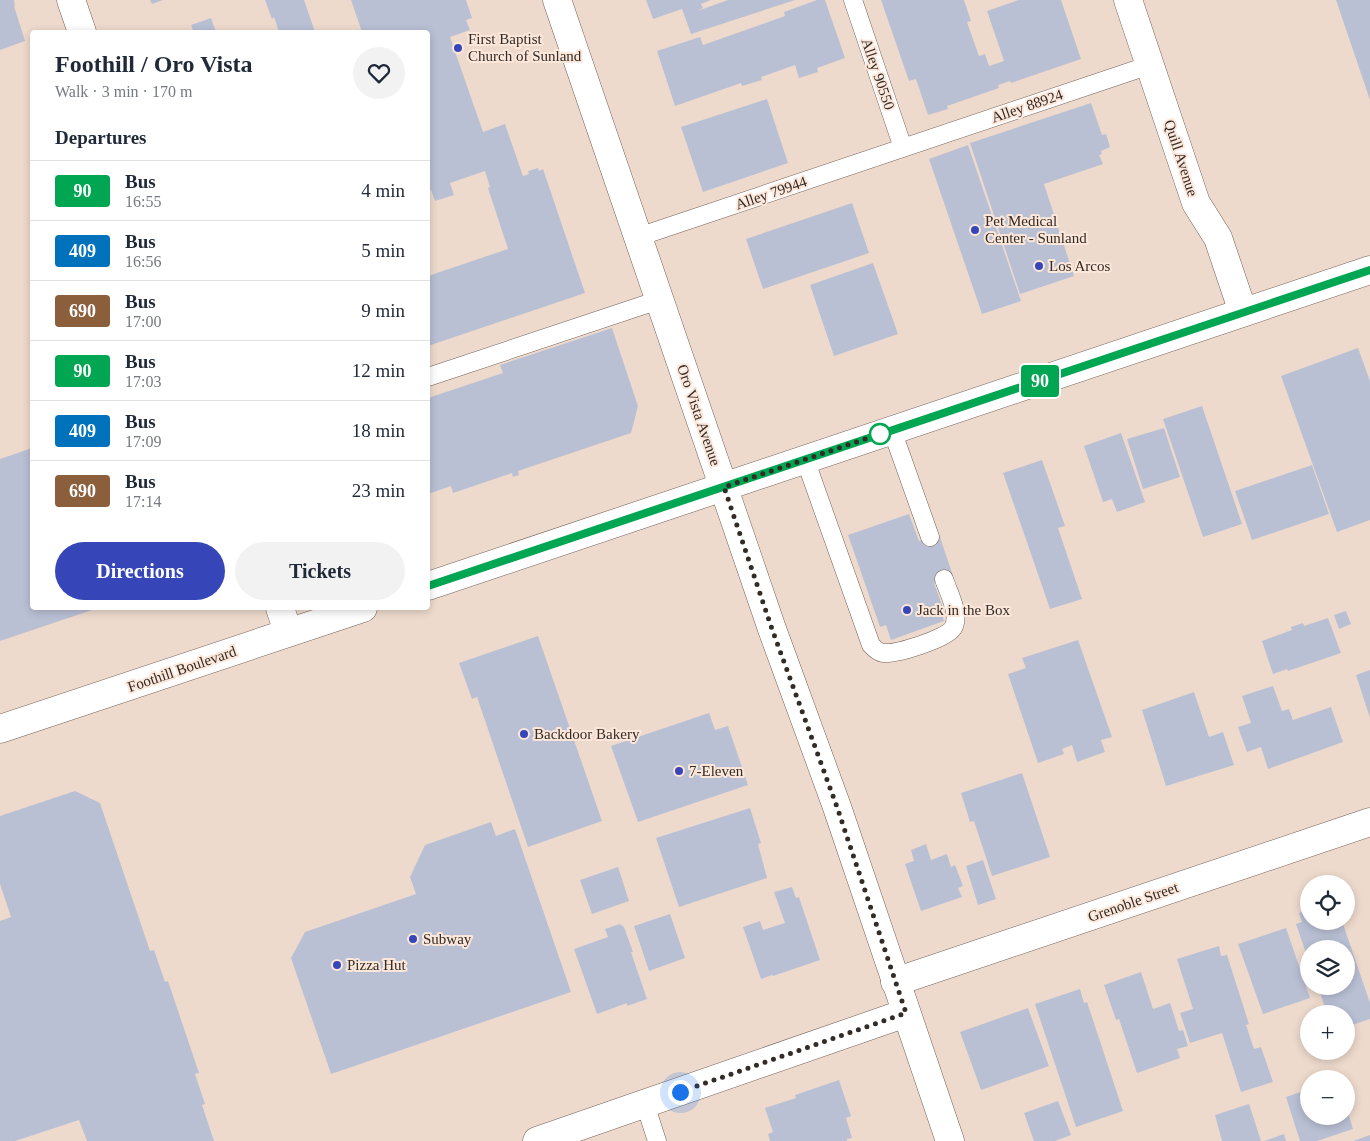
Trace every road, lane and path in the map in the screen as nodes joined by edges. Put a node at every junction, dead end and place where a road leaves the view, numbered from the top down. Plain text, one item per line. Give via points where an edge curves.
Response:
1 (71, 0) edge
2 (556, 0) edge
3 (853, 0) edge
4 (1128, 0) edge
5 (81, 30) edge
6 (1150, 65) junction
7 (903, 148) junction
8 (638, 237) junction
9 (1370, 270) edge
10 (659, 300) junction
11 (1243, 312) junction
12 (430, 376) edge
13 (892, 430) junction
14 (805, 459) junction
15 (724, 487) junction
16 (930, 537) dead end
17 (944, 579) dead end
18 (430, 585) edge
19 (350, 610) edge
20 (284, 620) edge
21 (0, 729) edge
22 (1370, 822) edge
23 (895, 982) junction
24 (906, 1013) junction
25 (645, 1104) junction
26 (538, 1141) edge
27 (657, 1141) edge
28 (950, 1141) edge

1 - 5 street
2 - 8 street, Oro Vista Avenue
3 - 7 lane, Alley 90550
4 - 6 street, Quill Avenue
6 - 7 lane, Alley 88924
6 - 11 street, Quill Avenue via 1196,203 1218,238
7 - 8 lane, Alley 79944
8 - 10 street, Oro Vista Avenue
9 - 11 street
10 - 12 lane
10 - 15 street, Oro Vista Avenue
11 - 13 street
13 - 14 street
13 - 16 lane
14 - 15 street
14 - 17 lane via 871,645 884,653 929,642 953,628 955,611
15 - 18 street
15 - 23 street, Oro Vista Avenue
19 - 20 street, Foothill Boulevard
20 - 21 street, Foothill Boulevard
22 - 23 street, Grenoble Street
23 - 24 street, Oro Vista Avenue
24 - 25 street
24 - 28 street, Oro Vista Avenue
25 - 26 street
25 - 27 lane

